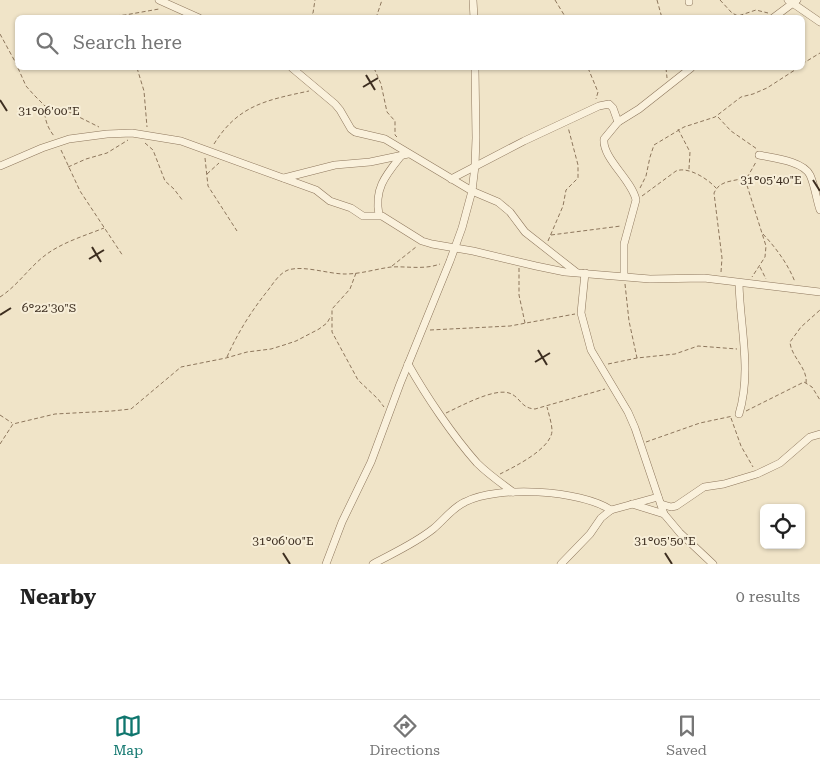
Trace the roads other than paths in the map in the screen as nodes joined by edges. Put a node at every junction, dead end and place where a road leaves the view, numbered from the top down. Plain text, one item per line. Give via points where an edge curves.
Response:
1 (159, 0) edge
2 (473, 0) edge
3 (793, 1) edge
4 (193, 15) edge
5 (474, 15) edge
6 (776, 15) edge
7 (820, 22) edge
8 (294, 70) edge
9 (475, 70) edge
10 (688, 70) edge
11 (618, 122) junction
12 (404, 155) junction
13 (759, 155) road end
14 (0, 166) edge
15 (475, 166) junction
16 (284, 178) junction
17 (452, 178) junction
18 (472, 191) junction
19 (820, 210) edge
20 (380, 216) junction
21 (455, 248) junction
22 (577, 273) junction
23 (585, 273) junction
24 (624, 276) junction
25 (739, 283) junction
26 (820, 292) edge
27 (408, 364) junction
28 (739, 414) dead end
29 (820, 434) edge
30 (514, 492) junction
31 (659, 500) junction
32 (632, 504) junction
33 (611, 510) junction
34 (664, 514) junction
35 (326, 564) edge
36 (373, 564) edge
37 (561, 564) edge
38 (713, 564) edge

1 - 4 street
2 - 5 street
3 - 6 street
3 - 7 street
8 - 12 street via 340,110 355,132 385,140
9 - 15 street
10 - 11 street
11 - 15 street via 614,108 609,104 589,110
11 - 24 street via 607,134 604,144 635,198 624,244
12 - 16 street via 335,165
12 - 17 street
12 - 20 street via 380,186
13 - 19 street via 805,168 812,180
14 - 16 street via 58,142 132,133 172,139
15 - 17 street
15 - 18 street
16 - 20 street via 316,190 330,201 363,216
17 - 18 street
18 - 21 street
18 - 22 street via 498,202 525,232
20 - 21 street via 422,241
21 - 22 street
21 - 27 street
22 - 23 street
23 - 24 street
23 - 31 street via 581,313 591,350 635,428
24 - 25 street via 704,278
25 - 26 street
25 - 28 street via 745,349 745,390
27 - 30 street via 478,463
27 - 35 street via 371,462
29 - 31 street via 810,438 780,463 757,474 704,487 676,506 664,506
30 - 33 street via 587,499
30 - 36 street via 478,497 462,503 432,530
31 - 32 street
31 - 34 street
32 - 33 street
32 - 34 street
33 - 37 street
34 - 38 street

